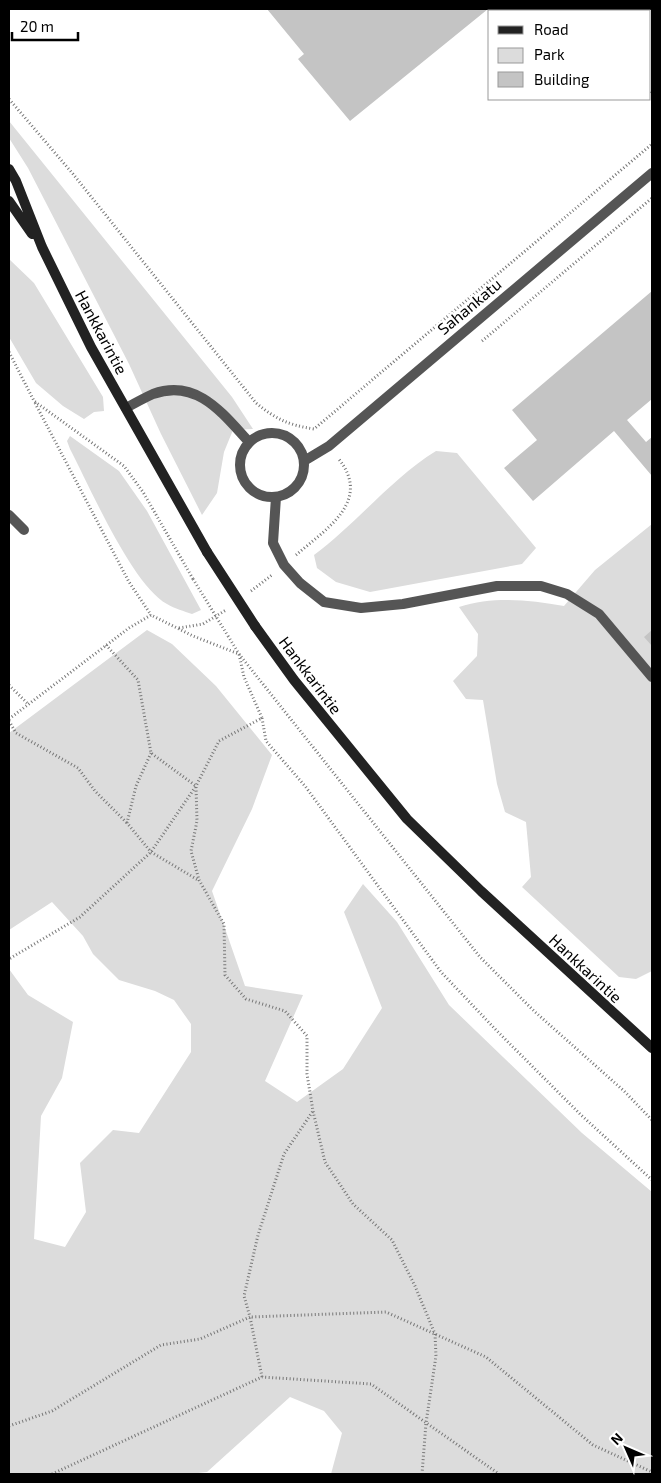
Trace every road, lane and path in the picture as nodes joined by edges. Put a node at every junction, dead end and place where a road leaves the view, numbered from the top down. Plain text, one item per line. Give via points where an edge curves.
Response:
1 (9, 99) edge
2 (652, 144) edge
3 (9, 169) edge
4 (652, 173) edge
5 (652, 198) edge
6 (9, 201) edge
7 (42, 247) junction
8 (478, 344) dead end
9 (9, 352) edge
10 (34, 401) junction
11 (126, 408) junction
12 (250, 442) junction
13 (347, 454) dead end
14 (340, 460) dead end
15 (304, 461) junction
16 (276, 497) junction
17 (9, 515) edge
18 (24, 530) dead end
19 (152, 615) junction
20 (106, 645) junction
21 (239, 654) junction
22 (652, 676) edge
23 (9, 685) edge
24 (28, 704) junction
25 (262, 718) junction
26 (9, 720) edge
27 (151, 753) junction
28 (196, 786) junction
29 (128, 824) junction
30 (151, 852) junction
31 (199, 880) junction
32 (9, 959) edge
33 (652, 1048) edge
34 (313, 1111) junction
35 (652, 1120) edge
36 (652, 1180) edge
37 (250, 1317) junction
38 (435, 1334) junction
39 (262, 1377) junction
40 (426, 1423) junction
41 (9, 1426) edge
42 (652, 1472) edge
43 (52, 1474) edge
44 (422, 1474) edge
45 (499, 1474) edge

1 - 2 path via 256,403 294,426 314,429
3 - 7 main road, Hankkarintie
4 - 15 street, Sahankatu via 328,446
5 - 8 path
6 - 7 main road, Hankkarintie
7 - 11 main road, Hankkarintie via 91,347
9 - 10 path
10 - 19 path via 129,582
10 - 21 path, bridge via 124,466 143,492
11 - 12 street via 155,394 185,390 213,403
11 - 33 main road, Hankkarintie, bridge via 207,552 255,626 306,695 407,819
12 - 15 street via 263,435 278,434 295,443
12 - 16 street via 240,460 243,480 256,494
13 - 14 path
15 - 16 street via 304,471 297,484 286,494
16 - 22 street via 273,543 284,565 300,584 324,602 361,608 403,604 497,586 541,586 567,594 599,614
17 - 18 street
19 - 20 path
19 - 21 path
20 - 24 path
20 - 27 path via 138,680
21 - 25 path via 244,677
21 - 35 path via 480,956 534,1011
23 - 24 path
24 - 26 path
25 - 28 path via 219,741
25 - 36 path via 266,741 305,786 441,972 581,1115
26 - 29 path via 16,733 78,768 95,791
27 - 28 path
27 - 29 path via 136,786
28 - 30 path
28 - 31 path via 197,821 191,851
29 - 30 path
30 - 31 path
30 - 32 path via 80,917
31 - 34 path via 224,924 225,975 246,999 285,1011 307,1036 307,1074
34 - 37 path via 284,1154 258,1235 244,1296
34 - 38 path via 326,1162 353,1204 392,1240
37 - 38 path via 386,1312
37 - 39 path
37 - 41 path via 200,1339 161,1345 52,1411
38 - 40 path via 436,1356
38 - 42 path via 486,1357 593,1446
39 - 40 path via 371,1384
39 - 43 path
40 - 44 path
40 - 45 path

